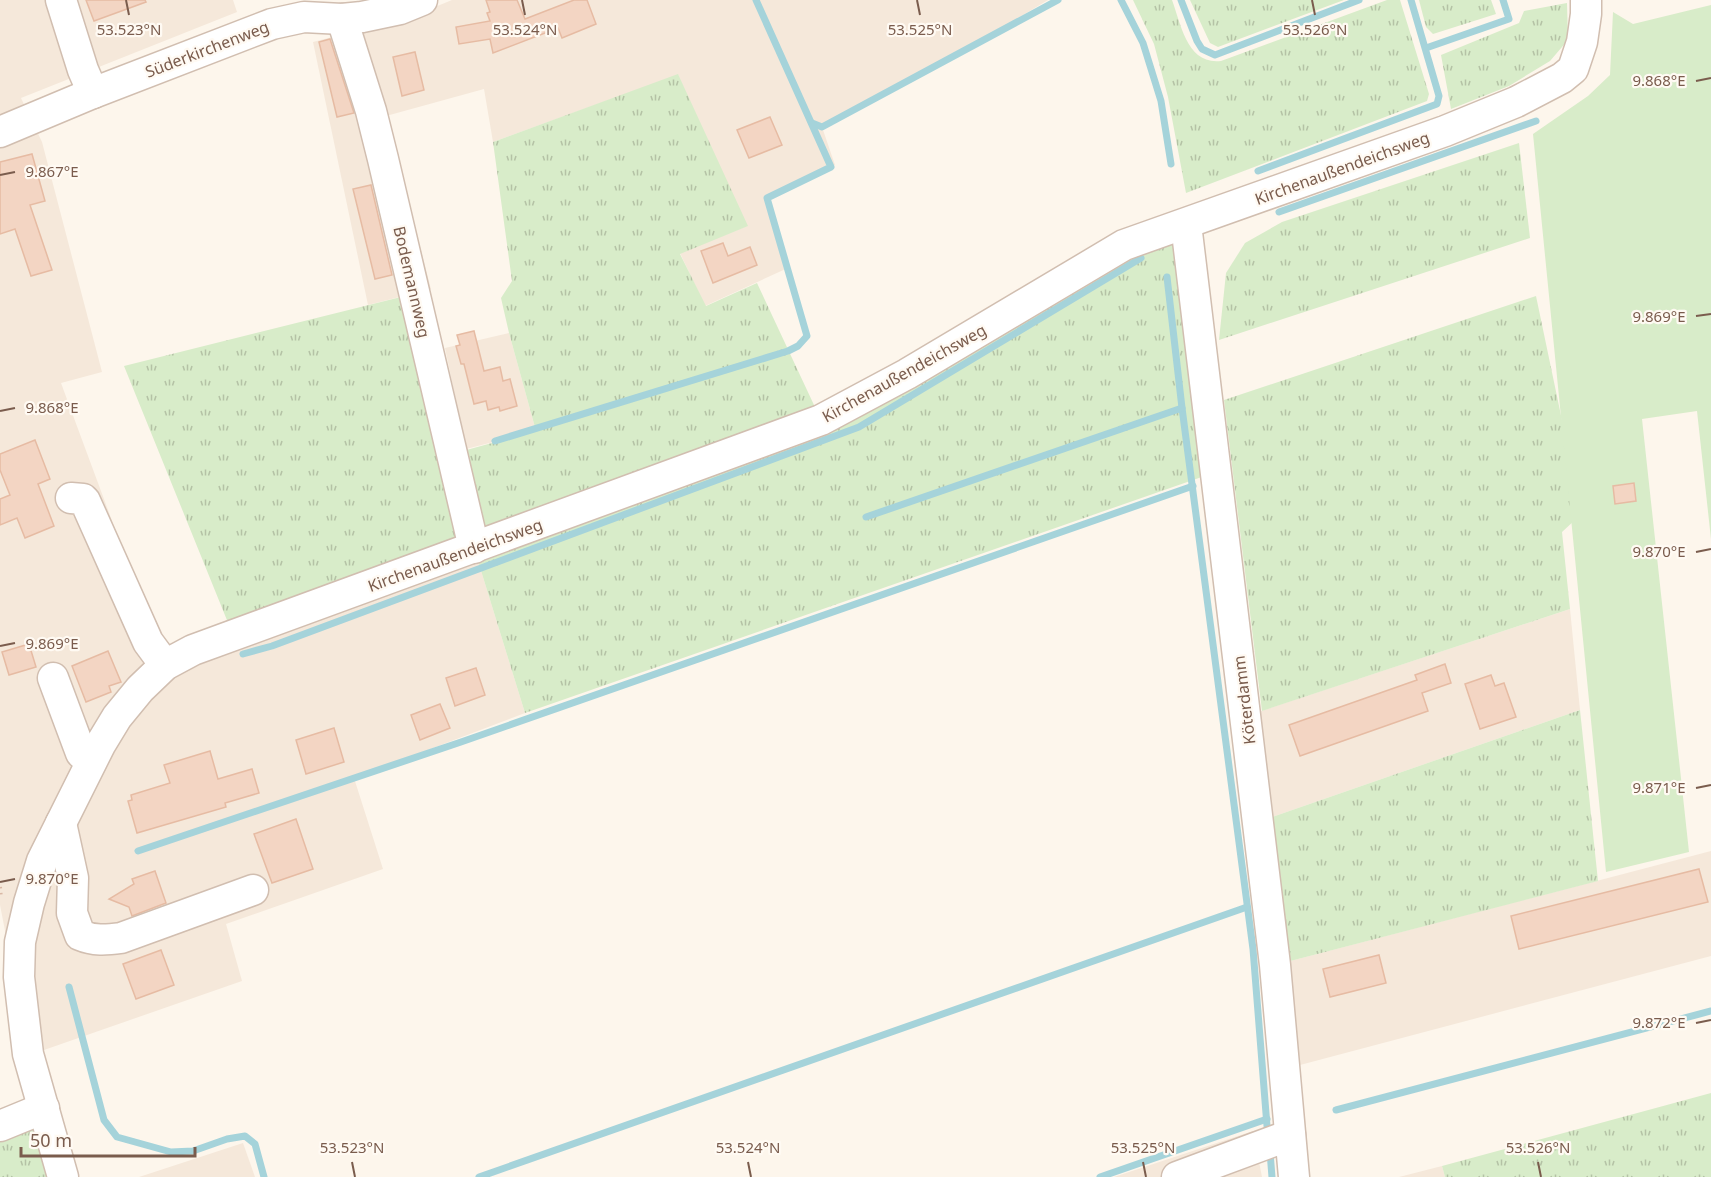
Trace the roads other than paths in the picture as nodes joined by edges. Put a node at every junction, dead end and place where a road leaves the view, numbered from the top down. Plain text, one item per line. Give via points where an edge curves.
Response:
1 (61, 0) edge
2 (422, 0) edge
3 (1586, 0) edge
4 (342, 18) junction
5 (93, 93) junction
6 (0, 132) edge
7 (1186, 224) junction
8 (71, 498) dead end
9 (474, 548) junction
10 (165, 664) junction
11 (53, 678) dead end
12 (91, 762) junction
13 (61, 823) junction
14 (253, 890) dead end
15 (44, 1108) junction
16 (0, 1126) edge
17 (1290, 1135) junction
18 (63, 1177) edge
19 (1177, 1177) edge
20 (1294, 1177) edge

1 - 5 street
2 - 4 street, Süderkirchenweg via 380,14
3 - 7 street, Kirchenaußendeichsweg via 1582,42 1573,69 1562,78 1445,131
4 - 5 street, Süderkirchenweg via 304,17 272,24
4 - 9 street, Bodemannweg via 375,130
5 - 6 street, Süderkirchenweg
7 - 9 street, Kirchenaußendeichsweg via 1124,245 907,374 821,420
7 - 17 street, Köterdamm via 1275,965
8 - 10 street via 85,501 148,642
9 - 10 street, Kirchenaußendeichsweg via 193,650
10 - 12 street, Kirchenaußendeichsweg via 117,717
11 - 12 street via 81,753
12 - 13 street, Kirchenaußendeichsweg
13 - 14 street via 73,878 72,913 80,935 89,939 121,938
13 - 15 street, Kirchenaußendeichsweg via 42,861 20,942 19,977 28,1054
15 - 16 street
15 - 18 street, Kirchenaußendeichsweg
17 - 19 street
17 - 20 street, Köterdamm

